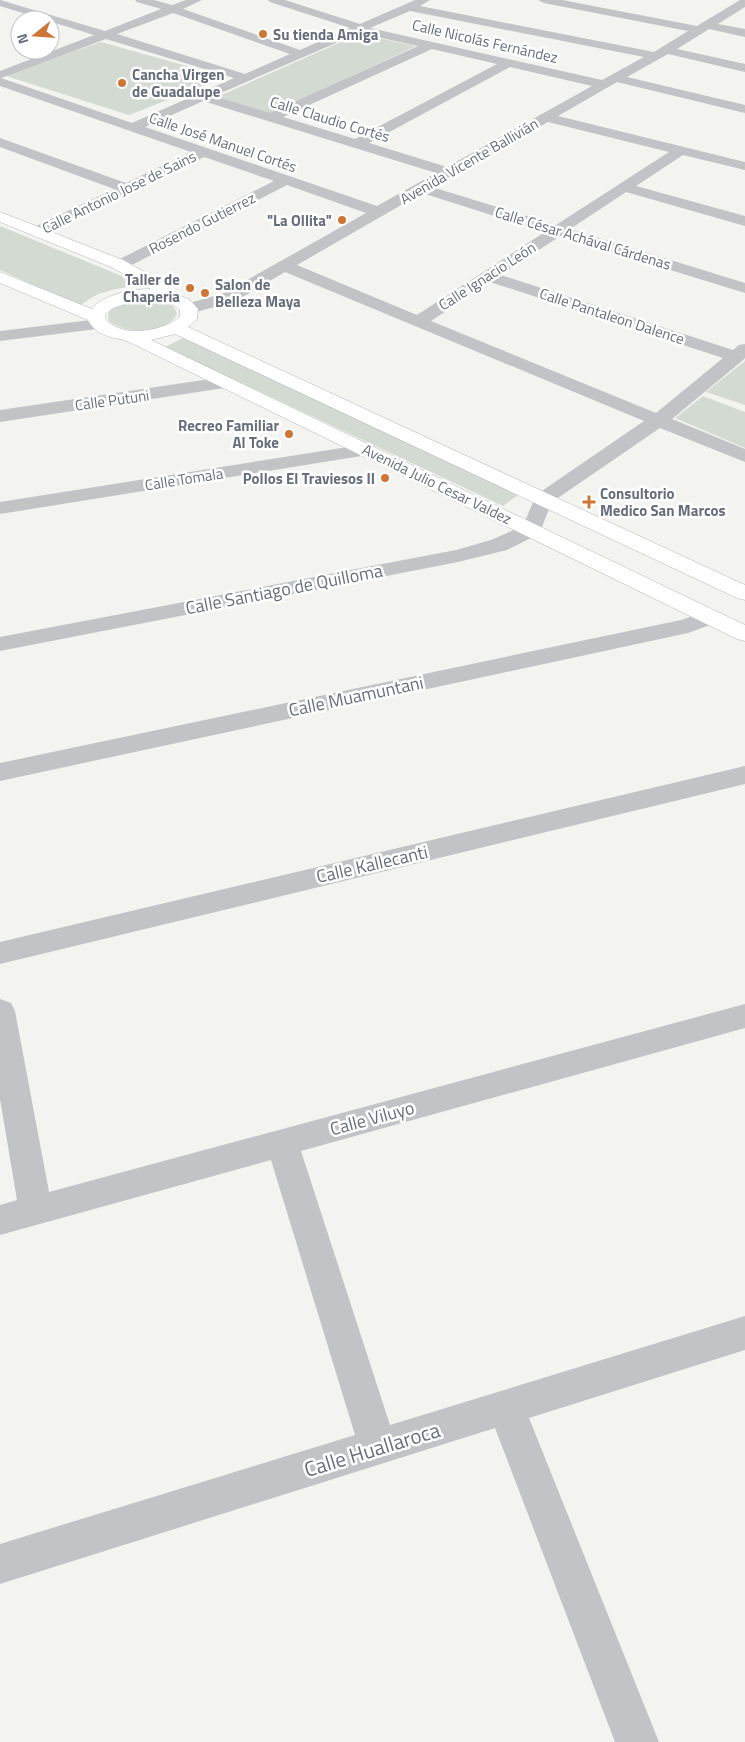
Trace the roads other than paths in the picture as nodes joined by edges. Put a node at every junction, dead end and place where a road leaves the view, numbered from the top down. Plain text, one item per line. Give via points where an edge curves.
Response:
1 (141, 0) edge
2 (196, 0) edge
3 (274, 0) edge
4 (312, 0) edge
5 (424, 0) edge
6 (544, 0) edge
7 (0, 2) edge
8 (745, 2) edge
9 (623, 4) dead end
10 (295, 7) junction
11 (409, 7) junction
12 (173, 8) junction
13 (27, 10) edge
14 (607, 12) junction
15 (60, 21) edge
16 (703, 28) junction
17 (359, 29) junction
18 (745, 33) edge
19 (105, 35) junction
20 (429, 46) junction
21 (661, 53) junction
22 (301, 54) junction
23 (507, 64) junction
24 (745, 68) edge
25 (0, 74) edge
26 (246, 78) junction
27 (610, 81) junction
28 (0, 82) edge
29 (203, 97) junction
30 (745, 109) edge
31 (546, 117) junction
32 (271, 118) junction
33 (131, 128) junction
34 (0, 142) edge
35 (357, 144) junction
36 (680, 150) junction
37 (202, 152) junction
38 (745, 166) edge
39 (448, 172) junction
40 (285, 181) junction
41 (624, 187) junction
42 (126, 188) junction
43 (420, 188) junction
44 (379, 212) junction
45 (0, 217) edge
46 (745, 221) edge
47 (558, 230) junction
48 (36, 232) junction
49 (120, 265) junction
50 (284, 266) junction
51 (489, 276) junction
52 (0, 277) edge
53 (745, 288) edge
54 (168, 296) junction
55 (189, 309) junction
56 (98, 320) junction
57 (419, 321) junction
58 (176, 328) junction
59 (128, 335) junction
60 (0, 336) edge
61 (740, 353) edge
62 (224, 383) junction
63 (0, 416) edge
64 (659, 420) junction
65 (367, 450) junction
66 (745, 456) edge
67 (543, 499) junction
68 (0, 508) edge
69 (532, 530) junction
70 (745, 593) edge
71 (710, 617) junction
72 (745, 634) edge
73 (0, 644) edge
74 (0, 772) edge
75 (745, 775) edge
76 (0, 953) edge
77 (0, 1011) edge
78 (745, 1016) edge
79 (282, 1142) junction
80 (36, 1210) junction
81 (0, 1220) edge
82 (745, 1333) edge
83 (506, 1407) junction
84 (378, 1447) junction
85 (0, 1564) edge
86 (637, 1742) edge

1 - 12 street
2 - 12 street
3 - 10 street, Calle Nicolás Fernández
4 - 10 street
5 - 11 street
6 - 14 street
7 - 13 street
8 - 16 street, Avenida Vicente Ballivián
9 - 14 street
10 - 17 street, Calle Nicolás Fernández
11 - 17 street
11 - 21 street
12 - 19 street
12 - 22 street
14 - 16 street
15 - 19 street
16 - 18 street
16 - 21 street, Avenida Vicente Ballivián
17 - 20 street, Calle Nicolás Fernández
17 - 22 street
19 - 25 street
19 - 26 street
20 - 23 street, Calle Nicolás Fernández
20 - 32 street
21 - 24 street
21 - 27 street, Avenida Vicente Ballivián
22 - 26 street
23 - 27 street, Calle Nicolás Fernández
23 - 35 street
26 - 29 street
27 - 30 street, Calle Nicolás Fernández
27 - 31 street, Avenida Vicente Ballivián
28 - 33 street, Calle José Manuel Cortés
29 - 32 street, Calle Claudio Cortés
29 - 33 street
31 - 36 street
31 - 39 street, Avenida Vicente Ballivián
32 - 35 street, Calle Claudio Cortés
33 - 37 street, Calle José Manuel Cortés
34 - 42 street
35 - 39 street, Calle Claudio Cortés
36 - 38 street
36 - 41 street, Calle Ignacio León
37 - 40 street, Calle José Manuel Cortés
37 - 42 street, Calle Antonio Jose de Sains
39 - 43 street, Avenida Vicente Ballivián
40 - 44 street, Calle José Manuel Cortés
40 - 49 street, Rosendo Gutierrez
41 - 46 street
41 - 47 street, Calle Ignacio León
42 - 48 street, Calle Antonio Jose de Sains
43 - 44 street, Avenida Vicente Ballivián
43 - 47 street, Calle César Achával Cárdenas
44 - 50 street, Avenida Vicente Ballivián
45 - 48 main road
47 - 51 street, Calle Ignacio León
47 - 53 street, Calle César Achával Cárdenas
48 - 49 main road
49 - 54 main road via 157,284
50 - 55 street, Avenida Vicente Ballivián via 230,298
50 - 57 street
51 - 57 street, Calle Ignacio León
51 - 61 street, Calle Pantaleon Dalence
52 - 56 main road
54 - 55 main road
54 - 56 main road via 127,296 105,305 99,311
55 - 58 main road via 188,319
56 - 59 main road via 107,330
56 - 60 street
57 - 64 street
58 - 59 main road
58 - 67 main road, Avenida Julio Cesar Valdez
59 - 62 main road, Avenida Julio Cesar Valdez
61 - 64 street
62 - 63 street, Calle Putuni
62 - 65 main road, Avenida Julio Cesar Valdez
64 - 66 street
64 - 67 street
65 - 68 street, Calle Tomala
65 - 69 main road, Avenida Julio Cesar Valdez
67 - 69 street
67 - 70 main road, Avenida Julio Cesar Valdez
69 - 71 main road, Avenida Julio Cesar Valdez
69 - 73 street, Calle Santiago de Quilloma via 499,545 458,556
71 - 72 main road, Avenida Julio Cesar Valdez
71 - 74 street, Calle Muamuntani via 688,626
75 - 76 street, Calle Kallecanti
77 - 80 street
78 - 79 street, Calle Viluyo
79 - 80 street, Calle Viluyo
79 - 84 street
80 - 81 street, Calle Viluyo
82 - 83 street, Calle Huallaroca
83 - 84 street, Calle Huallaroca
83 - 86 street
84 - 85 street, Calle Huallaroca

